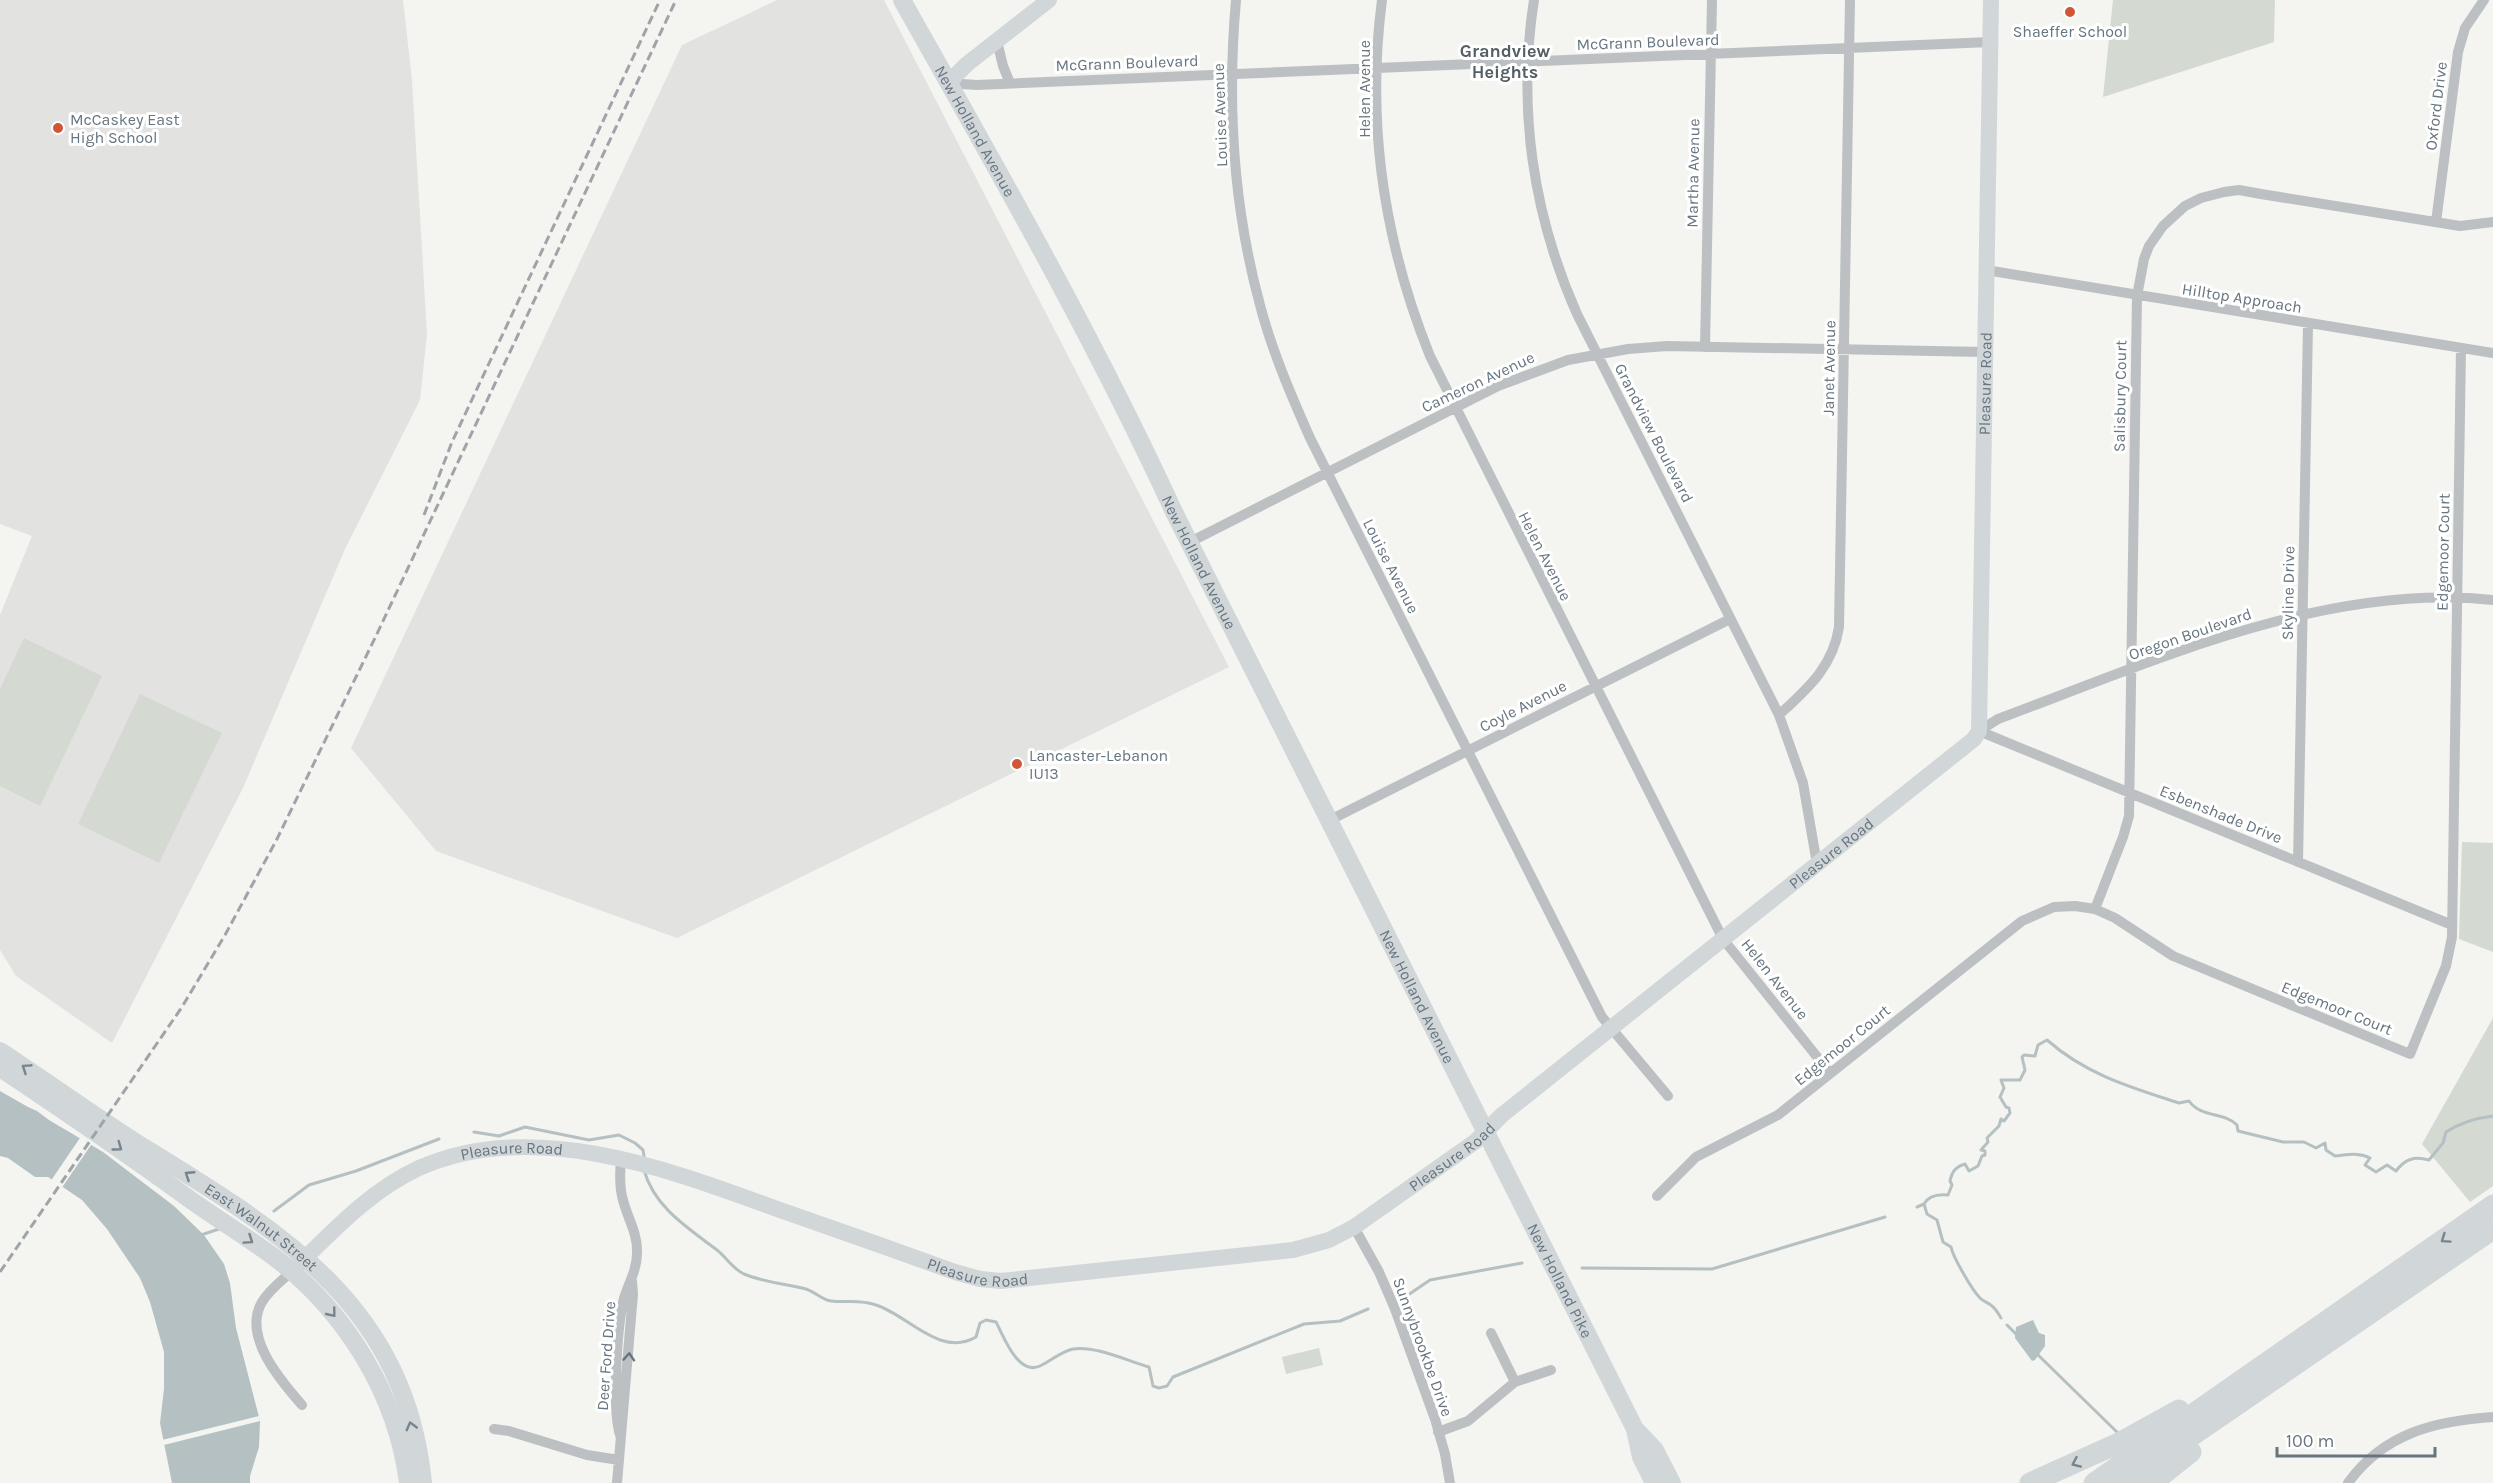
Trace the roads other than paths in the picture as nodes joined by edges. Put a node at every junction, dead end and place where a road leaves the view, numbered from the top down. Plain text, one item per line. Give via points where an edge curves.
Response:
1 (902, 0) edge
2 (1049, 0) edge
3 (1236, 0) edge
4 (1382, 0) edge
5 (1534, 0) edge
6 (1712, 0) edge
7 (1850, 0) edge
8 (1991, 0) edge
9 (2484, 0) edge
10 (997, 41) junction
11 (1990, 42) junction
12 (1849, 48) junction
13 (1711, 54) junction
14 (1527, 62) junction
15 (1377, 68) junction
16 (1232, 74) junction
17 (948, 83) junction
18 (1010, 83) junction
19 (2436, 222) junction
20 (2493, 222) edge
21 (1986, 270) junction
22 (2137, 296) junction
23 (2308, 324) junction
24 (1705, 347) junction
25 (2461, 348) junction
26 (1844, 349) junction
27 (1985, 352) junction
28 (1597, 353) junction
29 (2493, 353) edge
30 (1454, 408) junction
31 (1328, 472) junction
32 (1190, 542) junction
33 (2457, 598) junction
34 (2493, 600) edge
35 (2302, 615) junction
36 (1730, 619) junction
37 (2132, 670) junction
38 (1595, 687) junction
39 (1779, 715) junction
40 (1979, 731) junction
41 (1467, 751) junction
42 (2130, 793) junction
43 (1330, 820) junction
44 (2298, 862) junction
45 (1817, 864) junction
46 (2095, 909) junction
47 (2452, 925) junction
48 (1723, 939) junction
49 (1611, 1029) junction
50 (0, 1051) edge
51 (0, 1068) edge
52 (1830, 1073) junction
53 (1668, 1096) dead end
54 (1487, 1130) junction
55 (621, 1159) junction
56 (1658, 1196) dead end
57 (2493, 1205) edge
58 (1354, 1227) junction
59 (2493, 1229) edge
60 (306, 1257) junction
61 (291, 1272) junction
62 (1491, 1334) dead end
63 (1551, 1370) dead end
64 (1515, 1382) junction
65 (302, 1405) dead end
66 (2493, 1417) edge
67 (1635, 1428) junction
68 (494, 1429) dead end
69 (1438, 1432) junction
70 (619, 1460) junction
71 (2146, 1460) edge
72 (408, 1483) edge
73 (423, 1483) edge
74 (617, 1483) edge
75 (1450, 1483) edge
76 (1654, 1483) edge
77 (1672, 1483) edge
78 (2030, 1483) edge
79 (2094, 1483) edge
80 (2123, 1483) edge
81 (2348, 1483) edge

1 - 17 main road, New Holland Avenue
2 - 10 street
3 - 16 street, Louise Avenue
4 - 15 street, Helen Avenue
5 - 14 street, Grandview Boulevard
6 - 13 street, Martha Avenue
7 - 12 street, Janet Avenue
8 - 11 street, Pleasure Road
9 - 19 street, Oxford Drive via 2465,28 2458,52
10 - 17 street
10 - 18 street
11 - 12 street, McGrann Boulevard
11 - 21 street, Pleasure Road
12 - 13 street, McGrann Boulevard
12 - 26 street, Janet Avenue
13 - 14 street, McGrann Boulevard
13 - 24 street, Martha Avenue
14 - 15 street, McGrann Boulevard
14 - 28 street, Grandview Boulevard via 1528,116 1538,195 1566,288
15 - 16 street, McGrann Boulevard
15 - 30 street, Helen Avenue via 1377,134 1395,252 1419,330
16 - 18 street, McGrann Boulevard
16 - 31 street, Louise Avenue via 1239,196 1260,306 1282,371
17 - 18 street, McGrann Boulevard
17 - 32 main road, New Holland Avenue via 1085,328
19 - 20 street, Salisbury Court via 2460,226
19 - 22 street, Salisbury Court via 2239,190 2224,192 2185,206 2163,226 2144,259
21 - 22 street, Hilltop Approach
21 - 27 street, Pleasure Road
22 - 23 street, Hilltop Approach
22 - 37 street, Salisbury Court
23 - 25 street, Hilltop Approach
23 - 35 street, Skyline Drive
24 - 26 street, Cameron Avenue
24 - 28 street, Cameron Avenue via 1667,346
25 - 29 street, Hilltop Approach
25 - 33 street, Edgemoor Court
26 - 27 street, Cameron Avenue
26 - 39 street, Janet Avenue via 1838,639 1823,672
27 - 40 street, Pleasure Road
28 - 30 street, Cameron Avenue via 1529,374
28 - 36 street, Grandview Boulevard
30 - 31 street, Cameron Avenue
30 - 38 street, Helen Avenue
31 - 32 street, Cameron Avenue
31 - 41 street, Louise Avenue
32 - 43 main road, New Holland Avenue
33 - 34 street, Oregon Boulevard
33 - 35 street, Oregon Boulevard via 2386,601
33 - 47 street, Edgemoor Court
35 - 37 street, Oregon Boulevard via 2261,625
35 - 44 street, Skyline Drive
36 - 38 street, Coyle Avenue
36 - 39 street, Grandview Boulevard
37 - 40 street, Oregon Boulevard via 1998,719
37 - 42 street, Salisbury Court
38 - 41 street, Coyle Avenue
38 - 48 street, Helen Avenue
39 - 45 street, Grandview Boulevard via 1803,783
40 - 42 street, Esbenshade Drive
40 - 45 street, Pleasure Road via 1974,740
41 - 43 street, Coyle Avenue
41 - 49 street, Louise Avenue
42 - 44 street, Esbenshade Drive
42 - 46 street, Salisbury Court via 2126,830
43 - 54 main road, New Holland Avenue
44 - 47 street, Esbenshade Drive
45 - 48 street, Pleasure Road
46 - 47 street, Edgemoor Court via 2173,956 2409,1054 2446,966
46 - 52 street, Edgemoor Court via 2054,907 2022,921
48 - 49 street, Pleasure Road
48 - 52 street, Helen Avenue
49 - 53 street, Louise Avenue
49 - 54 street, Pleasure Road
60 -> 50 main road, East Walnut Street
51 -> 61 main road, East Walnut Street via 107,1139
52 - 56 street, Edgemoor Court via 1769,1120 1696,1157
54 - 58 street, Pleasure Road
54 - 67 main road, New Holland Pike
55 - 58 street, Pleasure Road via 679,1173 955,1272 991,1281 1293,1250 1329,1240
55 - 60 street, Pleasure Road via 522,1148 468,1153 434,1162 367,1200
55 - 70 street, Deer Ford Drive via 620,1188 638,1251 632,1281
57 -> 71 highway via 2269,1360
58 - 69 street, Sunnybrookbe Drive via 1391,1300
59 - 71 highway
60 - 61 street, Pleasure Road
73 -> 60 main road, East Walnut Street via 408,1413 389,1364 353,1307
61 - 65 street, Pleasure Road via 262,1303 256,1316 256,1330 263,1351
61 -> 72 main road, East Walnut Street via 328,1307 369,1367 392,1416
62 - 64 street
63 - 64 street
64 - 69 street via 1468,1421
66 - 81 street via 2419,1429 2381,1450
67 - 76 main road, New Holland Pike via 1641,1457
67 - 77 main road, New Holland Pike via 1655,1450
68 - 70 street
69 - 75 street, Sunnybrookbe Drive
70 - 74 street, Deer Ford Drive
71 -> 78 highway
71 - 79 highway
71 - 80 highway

